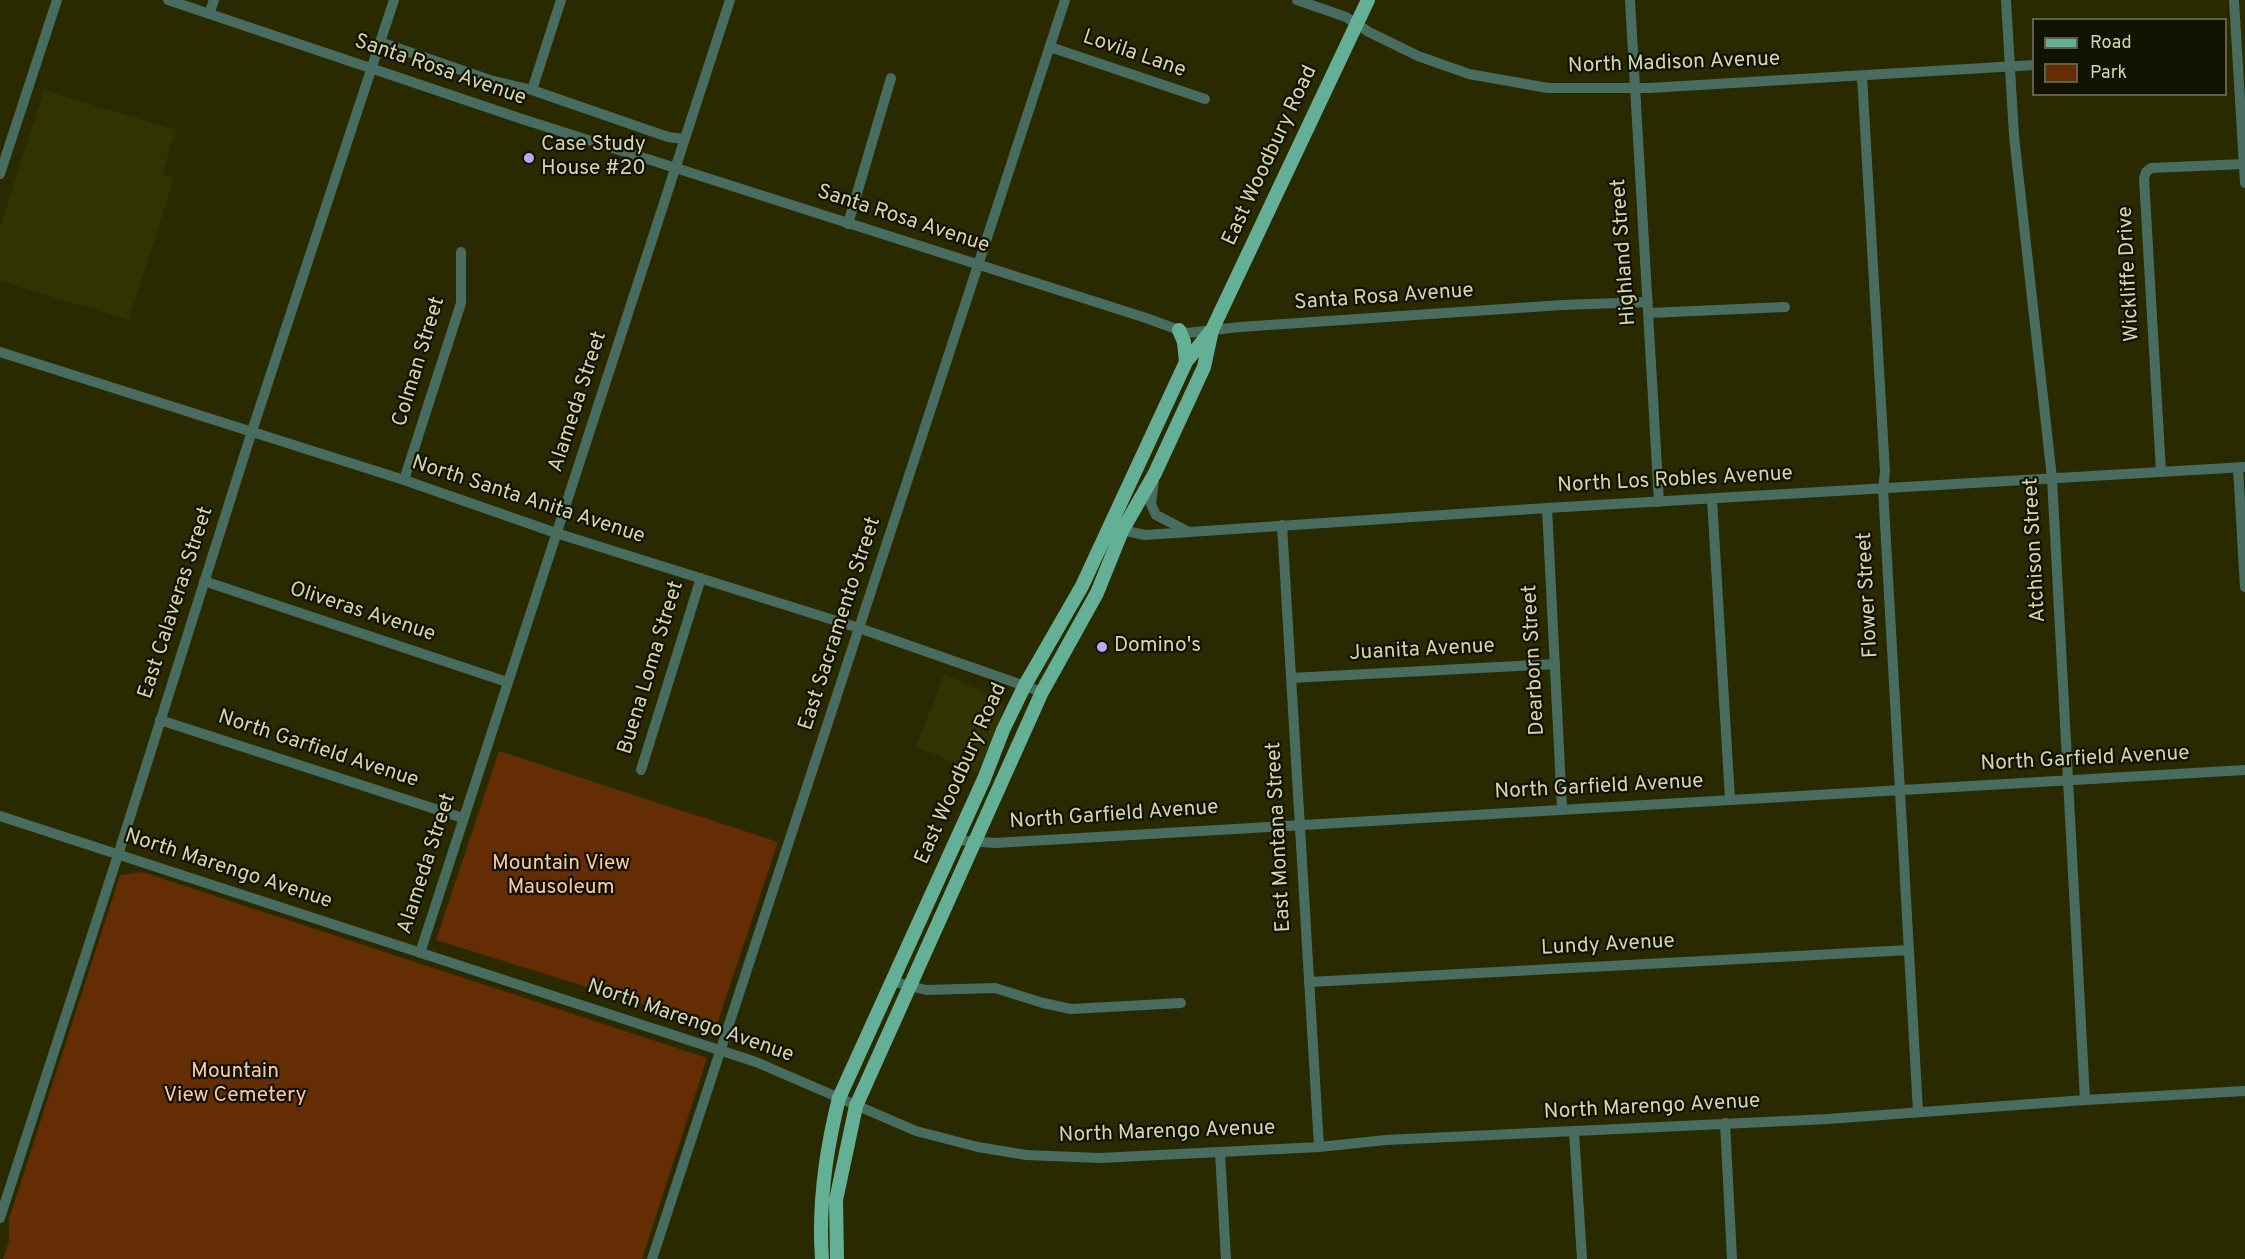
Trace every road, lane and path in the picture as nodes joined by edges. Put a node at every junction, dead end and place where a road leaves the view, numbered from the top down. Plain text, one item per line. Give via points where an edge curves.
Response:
1 (57, 0) edge
2 (168, 0) edge
3 (214, 0) edge
4 (394, 0) edge
5 (561, 0) edge
6 (730, 0) edge
7 (1065, 0) edge
8 (1297, 0) edge
9 (1368, 0) edge
10 (1630, 0) edge
11 (2006, 0) edge
12 (2234, 0) edge
13 (209, 14) junction
14 (1356, 24) junction
15 (380, 42) junction
16 (1050, 47) junction
17 (2227, 53) edge
18 (2237, 53) junction
19 (2032, 65) edge
20 (2009, 67) junction
21 (372, 69) junction
22 (1862, 76) junction
23 (891, 78) dead end
24 (1635, 88) junction
25 (532, 90) junction
26 (1205, 99) dead end
27 (684, 139) junction
28 (2244, 164) edge
29 (675, 167) junction
30 (0, 174) edge
31 (2245, 183) edge
32 (848, 224) junction
33 (461, 252) dead end
34 (978, 265) junction
35 (1648, 307) junction
36 (1785, 307) dead end
37 (1179, 330) junction
38 (1212, 330) junction
39 (0, 352) edge
40 (1186, 362) junction
41 (252, 431) junction
42 (2242, 468) edge
43 (2160, 472) junction
44 (1155, 473) junction
45 (2052, 478) junction
46 (404, 480) junction
47 (1883, 488) junction
48 (1712, 499) junction
49 (1659, 502) junction
50 (1547, 508) junction
51 (1282, 525) junction
52 (1109, 526) junction
53 (1122, 531) junction
54 (1188, 531) junction
55 (556, 533) junction
56 (701, 578) junction
57 (204, 581) junction
58 (2245, 587) edge
59 (1065, 619) junction
60 (1080, 626) junction
61 (859, 628) junction
62 (1555, 664) junction
63 (1291, 678) junction
64 (507, 682) junction
65 (1025, 685) junction
66 (1042, 692) junction
67 (160, 720) junction
68 (641, 770) dead end
69 (2245, 770) edge
70 (2068, 782) junction
71 (1900, 790) junction
72 (1730, 800) junction
73 (1562, 809) junction
74 (0, 816) edge
75 (463, 818) junction
76 (1299, 825) junction
77 (956, 840) junction
78 (975, 841) junction
79 (118, 855) junction
80 (1909, 950) junction
81 (420, 953) junction
82 (891, 981) junction
83 (1309, 982) junction
84 (910, 985) junction
85 (1181, 1003) dead end
86 (721, 1051) junction
87 (2245, 1091) edge
88 (839, 1098) junction
89 (2085, 1100) junction
90 (856, 1106) junction
91 (1918, 1112) junction
92 (1725, 1123) junction
93 (1574, 1131) junction
94 (1319, 1147) junction
95 (1220, 1153) junction
96 (0, 1218) edge
97 (652, 1259) edge
98 (822, 1259) edge
99 (837, 1259) edge
100 (1226, 1259) edge
101 (1582, 1259) edge
102 (1732, 1259) edge

1 - 30 street
2 - 13 street, Santa Rosa Avenue
3 - 13 street
4 - 15 street, East Calaveras Street
5 - 25 street
6 - 27 street, Alameda Street
7 - 16 street, East Sacramento Street
8 - 14 street, North Madison Avenue
9 - 14 main road, East Woodbury Road
10 - 24 street, Highland Street
11 - 20 street, Atchison Street
12 - 18 street
13 - 21 street, Santa Rosa Avenue
14 - 24 street, North Madison Avenue via 1418,56 1470,74 1548,88
14 - 38 main road, East Woodbury Road
15 - 21 street, East Calaveras Street
15 - 25 street, Santa Rosa Avenue via 489,80
16 - 26 street, Lovila Lane
16 - 34 street, East Sacramento Street
17 - 18 street
18 - 28 street
19 - 20 street, North Madison Avenue
20 - 22 street, North Madison Avenue
20 - 45 street, Atchison Street
21 - 29 street, Santa Rosa Avenue
21 - 41 street, East Calaveras Street
22 - 24 street, North Madison Avenue
22 - 47 street, Flower Street
23 - 32 street
24 - 35 street, Highland Street
25 - 27 street, Santa Rosa Avenue
27 - 29 street, Alameda Street
28 - 31 street
28 - 43 street, Wickliffe Drive via 2151,168 2144,178
29 - 32 street, Santa Rosa Avenue
29 - 55 street, Alameda Street
32 - 34 street, Santa Rosa Avenue
33 - 46 street, Colman Street via 461,303
34 - 37 street, Santa Rosa Avenue
34 - 61 street, East Sacramento Street
35 - 36 street, Santa Rosa Avenue
35 - 38 street, Santa Rosa Avenue via 1562,305
35 - 49 street, Highland Street
37 - 38 street, Santa Rosa Avenue
37 - 40 main road via 1185,342
38 - 40 main road, East Woodbury Road
38 - 44 main road, East Woodbury Road via 1204,367
39 - 41 street, North Santa Anita Avenue
40 - 52 main road, East Woodbury Road
41 - 46 street, North Santa Anita Avenue
41 - 57 street, East Calaveras Street
42 - 43 street, North Los Robles Avenue
42 - 58 street
43 - 45 street, North Los Robles Avenue
44 - 53 main road, East Woodbury Road
44 - 54 street via 1151,504 1155,515
45 - 47 street, North Los Robles Avenue
45 - 70 street, Atchison Street
46 - 55 street, North Santa Anita Avenue
47 - 48 street, North Los Robles Avenue
47 - 71 street, Flower Street
48 - 49 street, North Los Robles Avenue
48 - 72 street
49 - 50 street, North Los Robles Avenue
50 - 51 street, North Los Robles Avenue
50 - 62 street, Dearborn Street
51 - 54 street, North Los Robles Avenue
51 - 63 street, East Montana Street
52 - 53 street, North Los Robles Avenue
52 - 59 main road, East Woodbury Road
53 - 54 street, North Los Robles Avenue via 1142,535
53 - 60 main road, East Woodbury Road
55 - 56 street, North Santa Anita Avenue
55 - 64 street, Alameda Street
56 - 61 street, North Santa Anita Avenue
56 - 68 street, Buena Loma Street
57 - 64 street, Oliveras Avenue
57 - 67 street, East Calaveras Street
59 - 60 main road
59 - 65 main road, East Woodbury Road
60 - 66 main road, East Woodbury Road
61 - 65 street, North Santa Anita Avenue
61 - 86 street, East Sacramento Street
62 - 63 street, Juanita Avenue
62 - 73 street, Dearborn Street
63 - 76 street, East Montana Street
64 - 75 street, Alameda Street
65 - 66 street, North Santa Anita Avenue
65 - 77 main road, East Woodbury Road
66 - 78 main road, East Woodbury Road
67 - 75 street, North Garfield Avenue
67 - 79 street, East Calaveras Street
69 - 70 street, North Garfield Avenue
70 - 71 street, North Garfield Avenue
70 - 89 street, Atchison Street
71 - 72 street, North Garfield Avenue
71 - 80 street, Flower Street
72 - 73 street, North Garfield Avenue
73 - 76 street, North Garfield Avenue
74 - 79 street, North Marengo Avenue
75 - 81 street, Alameda Street
76 - 78 street, North Garfield Avenue
76 - 83 street, East Montana Street
77 - 78 street, North Garfield Avenue
77 - 82 main road, East Woodbury Road
78 - 84 main road, East Woodbury Road
79 - 81 street, North Marengo Avenue
79 - 96 street, East Calaveras Street
80 - 83 street, Lundy Avenue
80 - 91 street, Flower Street
81 - 86 street, North Marengo Avenue
82 - 84 street
82 - 88 main road, East Woodbury Road
83 - 94 street, East Montana Street
84 - 85 street via 926,990 995,988 1071,1009
84 - 90 main road, East Woodbury Road
86 - 88 street, North Marengo Avenue
86 - 97 street, East Sacramento Street
87 - 89 street, North Marengo Avenue
88 - 90 street, North Marengo Avenue
88 - 98 main road, East Woodbury Road via 825,1170 820,1228
89 - 91 street, North Marengo Avenue
90 - 95 street, North Marengo Avenue via 916,1131 1026,1155 1100,1158
90 - 99 main road, East Woodbury Road via 836,1200
91 - 92 street, North Marengo Avenue
92 - 93 street, North Marengo Avenue
92 - 102 street
93 - 94 street, North Marengo Avenue
93 - 101 street
94 - 95 street, North Marengo Avenue
95 - 100 street

